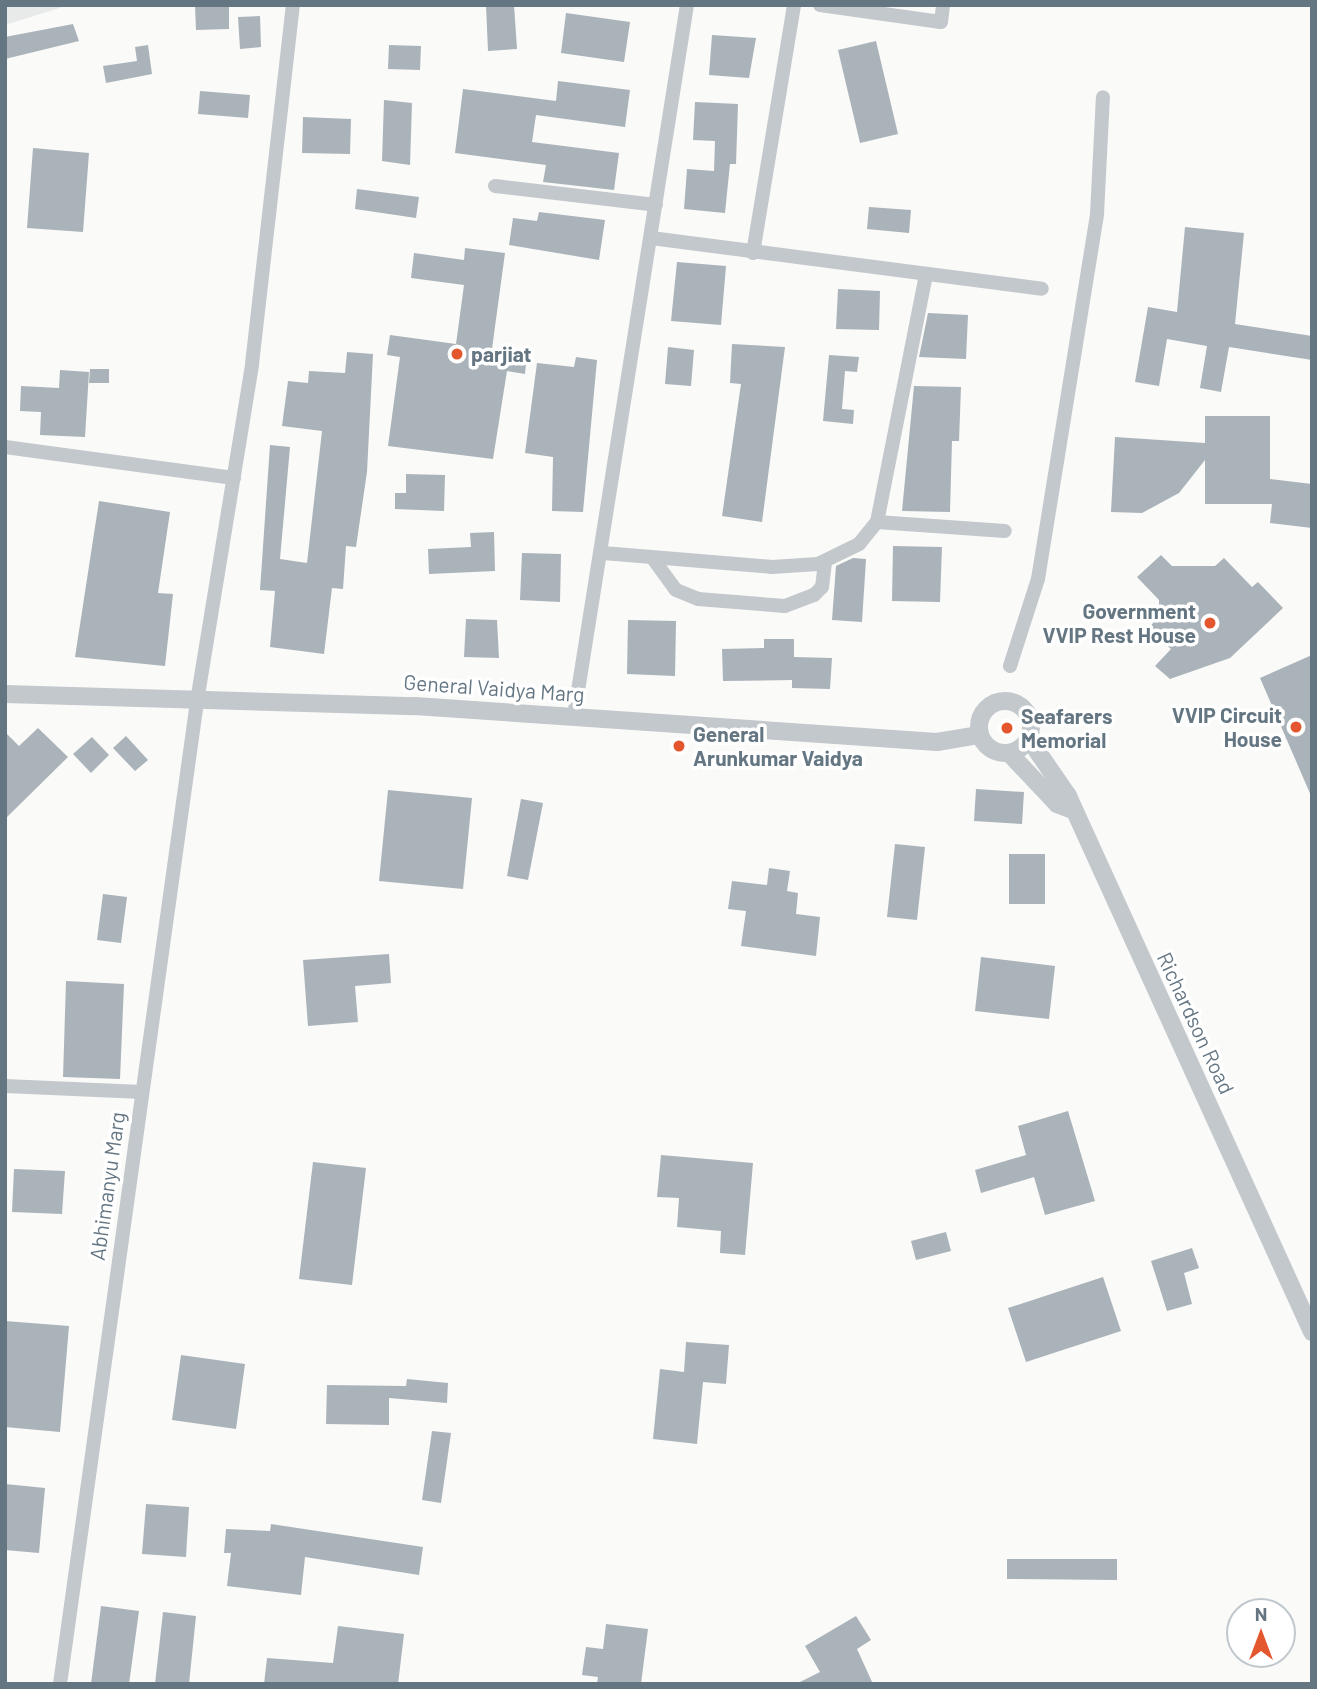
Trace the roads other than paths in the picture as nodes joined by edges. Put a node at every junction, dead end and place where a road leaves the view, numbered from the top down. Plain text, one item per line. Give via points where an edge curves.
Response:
1 (293, 5) edge
2 (687, 5) edge
3 (794, 5) edge
4 (820, 5) edge
5 (943, 5) edge
6 (1103, 97) dead end
7 (495, 186) dead end
8 (656, 205) junction
9 (651, 238) junction
10 (753, 253) junction
11 (926, 274) junction
12 (1042, 289) dead end
13 (5, 447) edge
14 (233, 478) junction
15 (877, 523) junction
16 (1005, 531) dead end
17 (603, 553) junction
18 (654, 560) junction
19 (825, 561) junction
20 (1010, 666) dead end
21 (5, 694) edge
22 (198, 695) junction
23 (574, 716) junction
24 (979, 736) junction
25 (1029, 738) junction
26 (1009, 753) junction
27 (1073, 810) junction
28 (5, 1086) edge
29 (142, 1092) junction
30 (1312, 1332) edge
31 (60, 1684) edge

1 - 14 street, Abhimanyu Marg
2 - 8 street
3 - 10 street
4 - 5 street via 941,22
6 - 20 street via 1097,214 1038,579
7 - 8 street
8 - 9 street
9 - 10 street
9 - 17 street
10 - 11 street
11 - 12 street
11 - 15 street
13 - 14 street
14 - 22 street, Abhimanyu Marg
15 - 16 street
15 - 19 street via 859,544
17 - 18 street
17 - 23 street
18 - 19 street via 772,567
18 - 19 street via 676,590 698,599 785,606 822,587
21 - 22 street, General Vaidya Marg
22 - 23 street, General Vaidya Marg
22 - 29 street, Abhimanyu Marg
23 - 24 street, General Vaidya Marg via 937,742
24 - 25 street via 987,708 1008,701 1027,712
24 - 26 street via 988,748
25 - 26 street
25 - 27 street, Richardson Road
26 - 27 street via 1057,804
27 - 30 street, Richardson Road
28 - 29 street
29 - 31 street, Abhimanyu Marg

